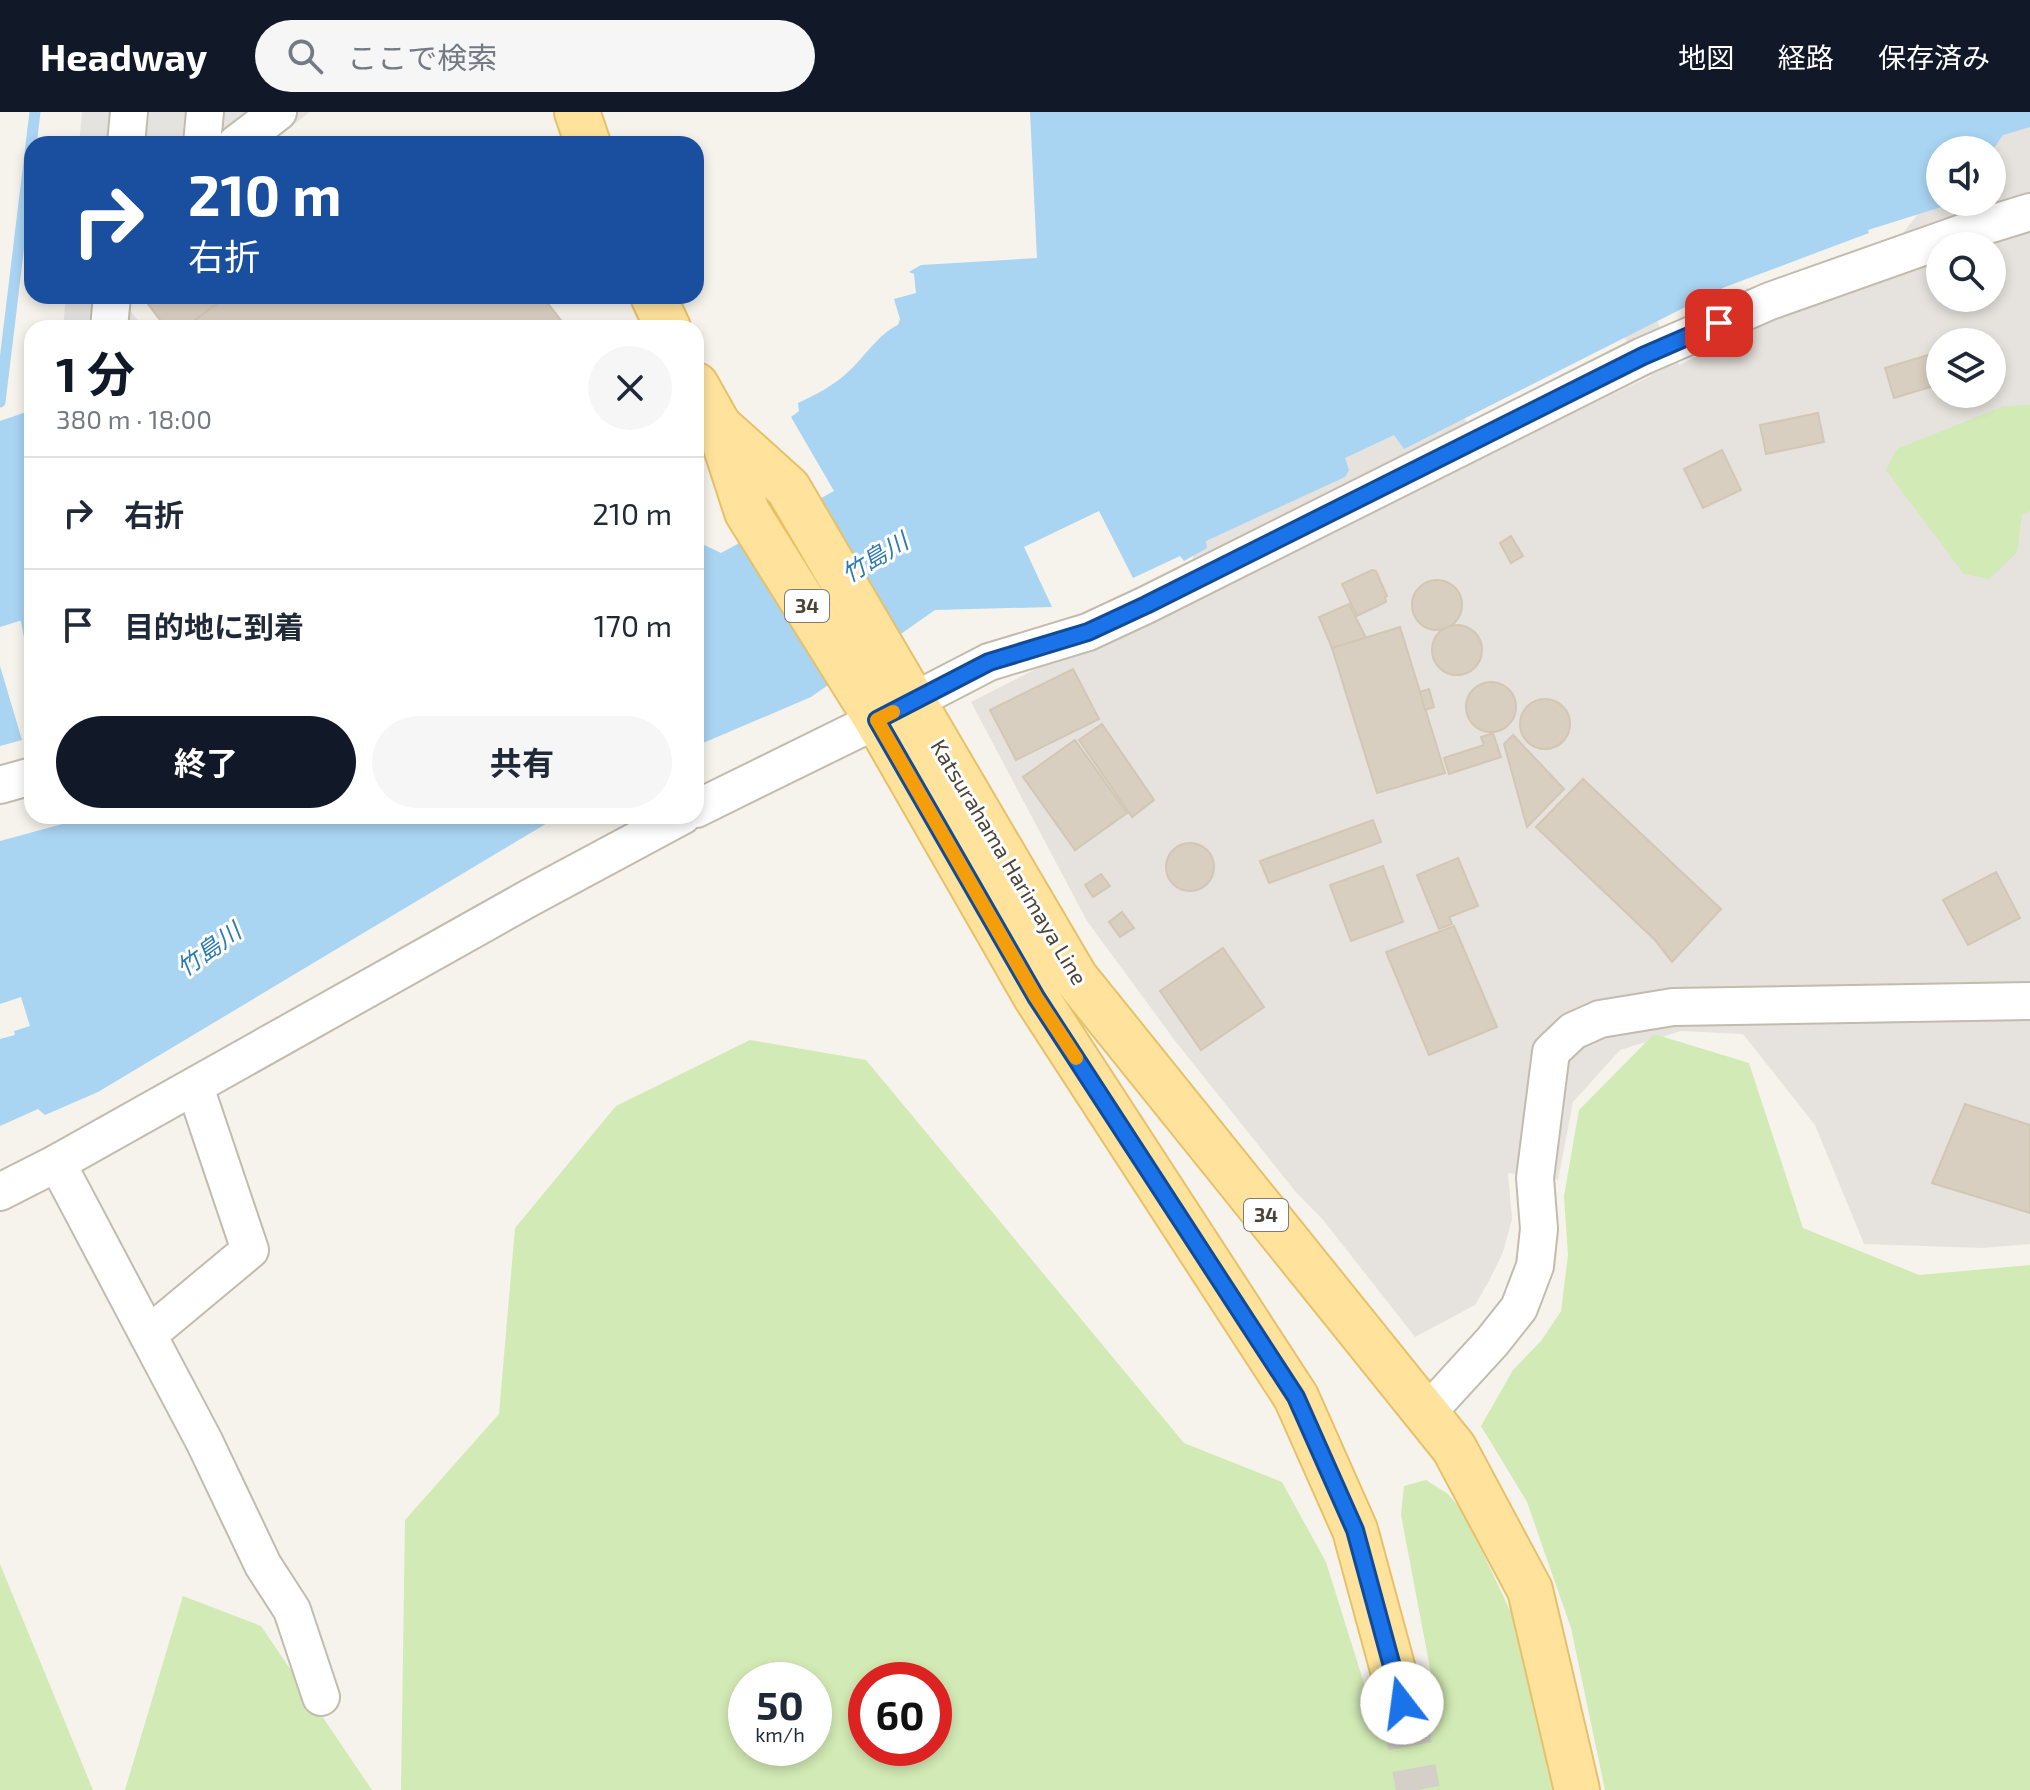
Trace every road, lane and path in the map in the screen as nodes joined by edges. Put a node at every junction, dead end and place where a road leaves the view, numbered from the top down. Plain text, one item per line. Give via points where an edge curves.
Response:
1 (129, 112) edge
2 (205, 112) edge
3 (278, 112) edge
4 (577, 112) edge
5 (127, 136) edge
6 (203, 136) edge
7 (246, 136) edge
8 (585, 136) edge
9 (2030, 212) edge
10 (707, 434) edge
11 (884, 693) junction
12 (24, 778) edge
13 (0, 785) edge
14 (704, 804) edge
15 (667, 824) edge
16 (2030, 1001) edge
17 (195, 1087) junction
18 (57, 1163) junction
19 (0, 1192) edge
20 (148, 1335) junction
21 (1426, 1414) junction
22 (321, 1697) dead end
23 (1402, 1703) tunnel mouth
24 (1577, 1790) edge

1 - 5 street
2 - 6 street
3 - 7 street
4 - 8 main road
9 - 11 street via 1770,301 1643,356 1088,632
10 - 11 main road, Katsurahama Harimaya Line / 34 via 747,512
10 - 11 main road, Katsurahama Harimaya Line / 34 via 788,488
11 - 14 street
11 - 21 main road, Katsurahama Harimaya Line / 34 via 1075,977
11 - 23 main road, Katsurahama Harimaya Line / 34 via 1036,997 1296,1397 1355,1530
12 - 13 street
15 - 17 street
16 - 21 street via 1673,1007 1600,1019 1573,1031 1551,1052 1535,1178 1535,1266 1519,1308
17 - 18 street
17 - 20 street via 250,1250
18 - 19 street
18 - 20 street
20 - 22 street via 263,1565 292,1610
21 - 24 main road, Katsurahama Harimaya Line / 34 via 1454,1448 1530,1590

